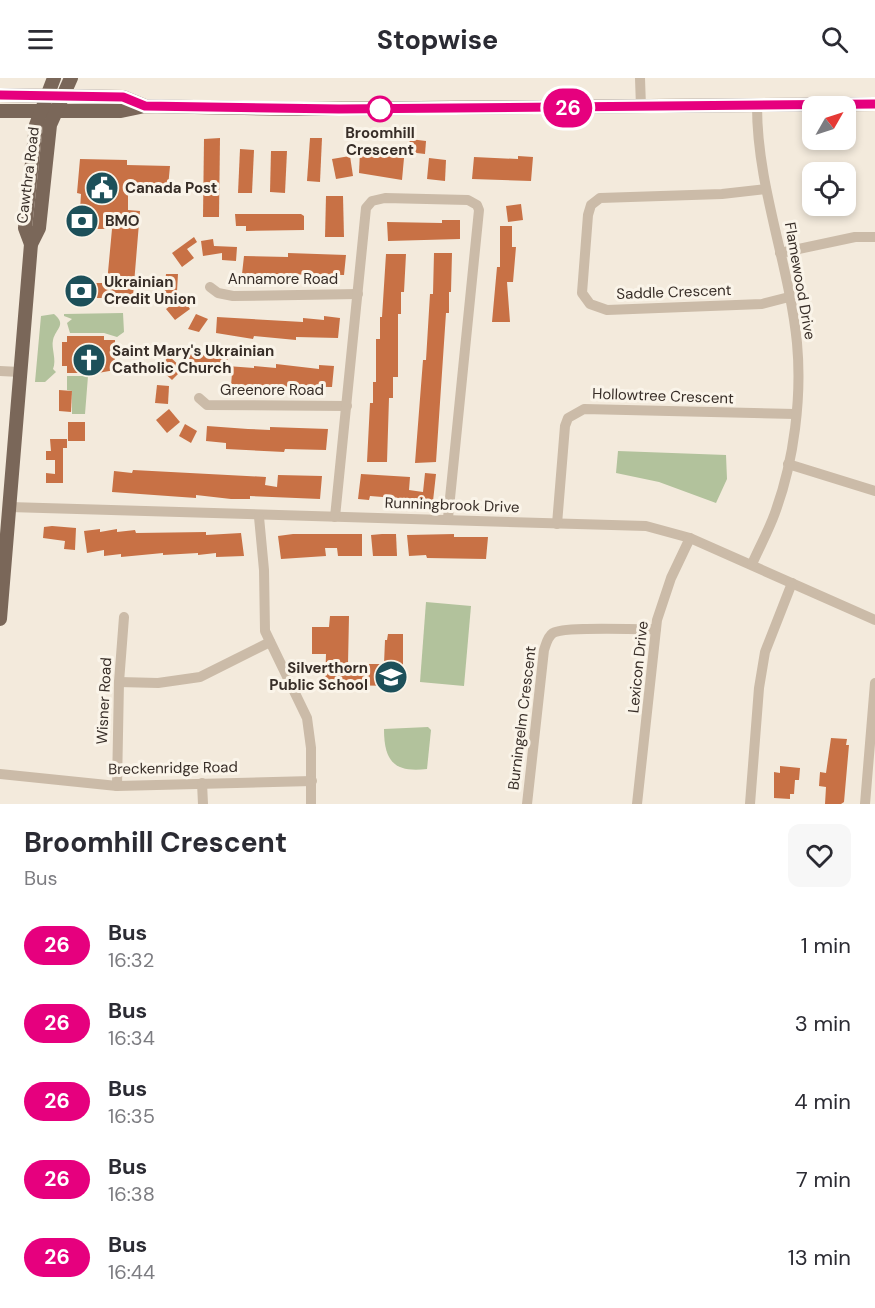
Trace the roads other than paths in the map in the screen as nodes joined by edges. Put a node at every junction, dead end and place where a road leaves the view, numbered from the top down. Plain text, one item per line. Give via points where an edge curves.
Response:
1 (54, 78) edge
2 (71, 78) edge
3 (640, 78) edge
4 (0, 95) edge
5 (46, 95) junction
6 (62, 95) junction
7 (875, 104) edge
8 (145, 106) junction
9 (757, 106) junction
10 (641, 107) junction
11 (0, 111) edge
12 (39, 111) junction
13 (56, 111) junction
14 (766, 189) junction
15 (875, 237) edge
16 (31, 244) junction
17 (780, 253) junction
18 (210, 286) dead end
19 (358, 294) junction
20 (789, 297) junction
21 (0, 371) edge
22 (20, 372) junction
23 (199, 398) dead end
24 (347, 406) junction
25 (795, 414) junction
26 (788, 464) junction
27 (875, 490) edge
28 (9, 507) junction
29 (259, 517) junction
30 (335, 517) junction
31 (448, 518) junction
32 (557, 524) junction
33 (690, 538) junction
34 (752, 564) junction
35 (792, 583) junction
36 (124, 617) dead end
37 (0, 619) edge
38 (875, 620) edge
39 (656, 629) junction
40 (270, 642) junction
41 (119, 682) junction
42 (875, 683) edge
43 (0, 774) edge
44 (312, 781) junction
45 (202, 783) junction
46 (117, 786) junction
47 (203, 804) edge
48 (311, 804) edge
49 (527, 804) edge
50 (637, 804) edge
51 (750, 804) edge
52 (865, 804) edge

1 - 5 main road, Cawthra Road
2 - 6 main road, Cawthra Road
3 - 10 street
4 - 5 main road
5 - 6 main road
5 - 12 main road, Cawthra Road
6 - 8 main road via 123,97
6 - 13 main road, Cawthra Road
7 - 9 main road
8 - 10 main road
8 - 13 main road via 121,111
9 - 10 main road
9 - 14 street, Flamewood Drive via 758,147
11 - 12 main road
12 - 13 main road
12 - 16 main road, Cawthra Road via 25,228
13 - 16 main road, Cawthra Road via 50,125 39,228
14 - 17 street, Flamewood Drive
14 - 20 street, Saddle Crescent via 600,198 591,205 588,215 582,293 590,304 607,310 762,304
15 - 17 street via 855,237
16 - 22 main road, Cawthra Road
17 - 20 street, Flamewood Drive
18 - 19 street, Annamore Road via 218,293 233,296
19 - 24 street
19 - 31 street via 366,208 372,201 468,200 477,205
20 - 25 street, Flamewood Drive via 797,344
21 - 22 street
22 - 28 main road, Cawthra Road
23 - 24 street, Greenore Road via 207,405
24 - 30 street
25 - 26 street, Flamewood Drive
25 - 32 street, Hollowtree Crescent via 575,411 565,426
26 - 27 street
26 - 34 street, Flamewood Drive via 776,511
28 - 29 street, Runningbrook Drive
28 - 37 main road, Cawthra Road
29 - 30 street, Runningbrook Drive
29 - 40 street via 265,631
30 - 31 street, Runningbrook Drive
31 - 32 street, Runningbrook Drive
32 - 33 street, Runningbrook Drive via 646,526
33 - 34 street, Runningbrook Drive
33 - 39 street, Lexicon Drive via 671,578
34 - 35 street, Runningbrook Drive
35 - 38 street, Runningbrook Drive
35 - 51 street via 765,652
36 - 41 street, Wisner Road
39 - 49 street, Burningelm Crescent via 568,630 548,638
39 - 50 street, Lexicon Drive
40 - 41 street via 200,677 158,683
40 - 44 street via 307,718
41 - 46 street, Wisner Road
42 - 52 street
43 - 46 street, Breckenridge Road
44 - 45 street, Breckenridge Road
44 - 48 street
45 - 46 street, Breckenridge Road
45 - 47 street

